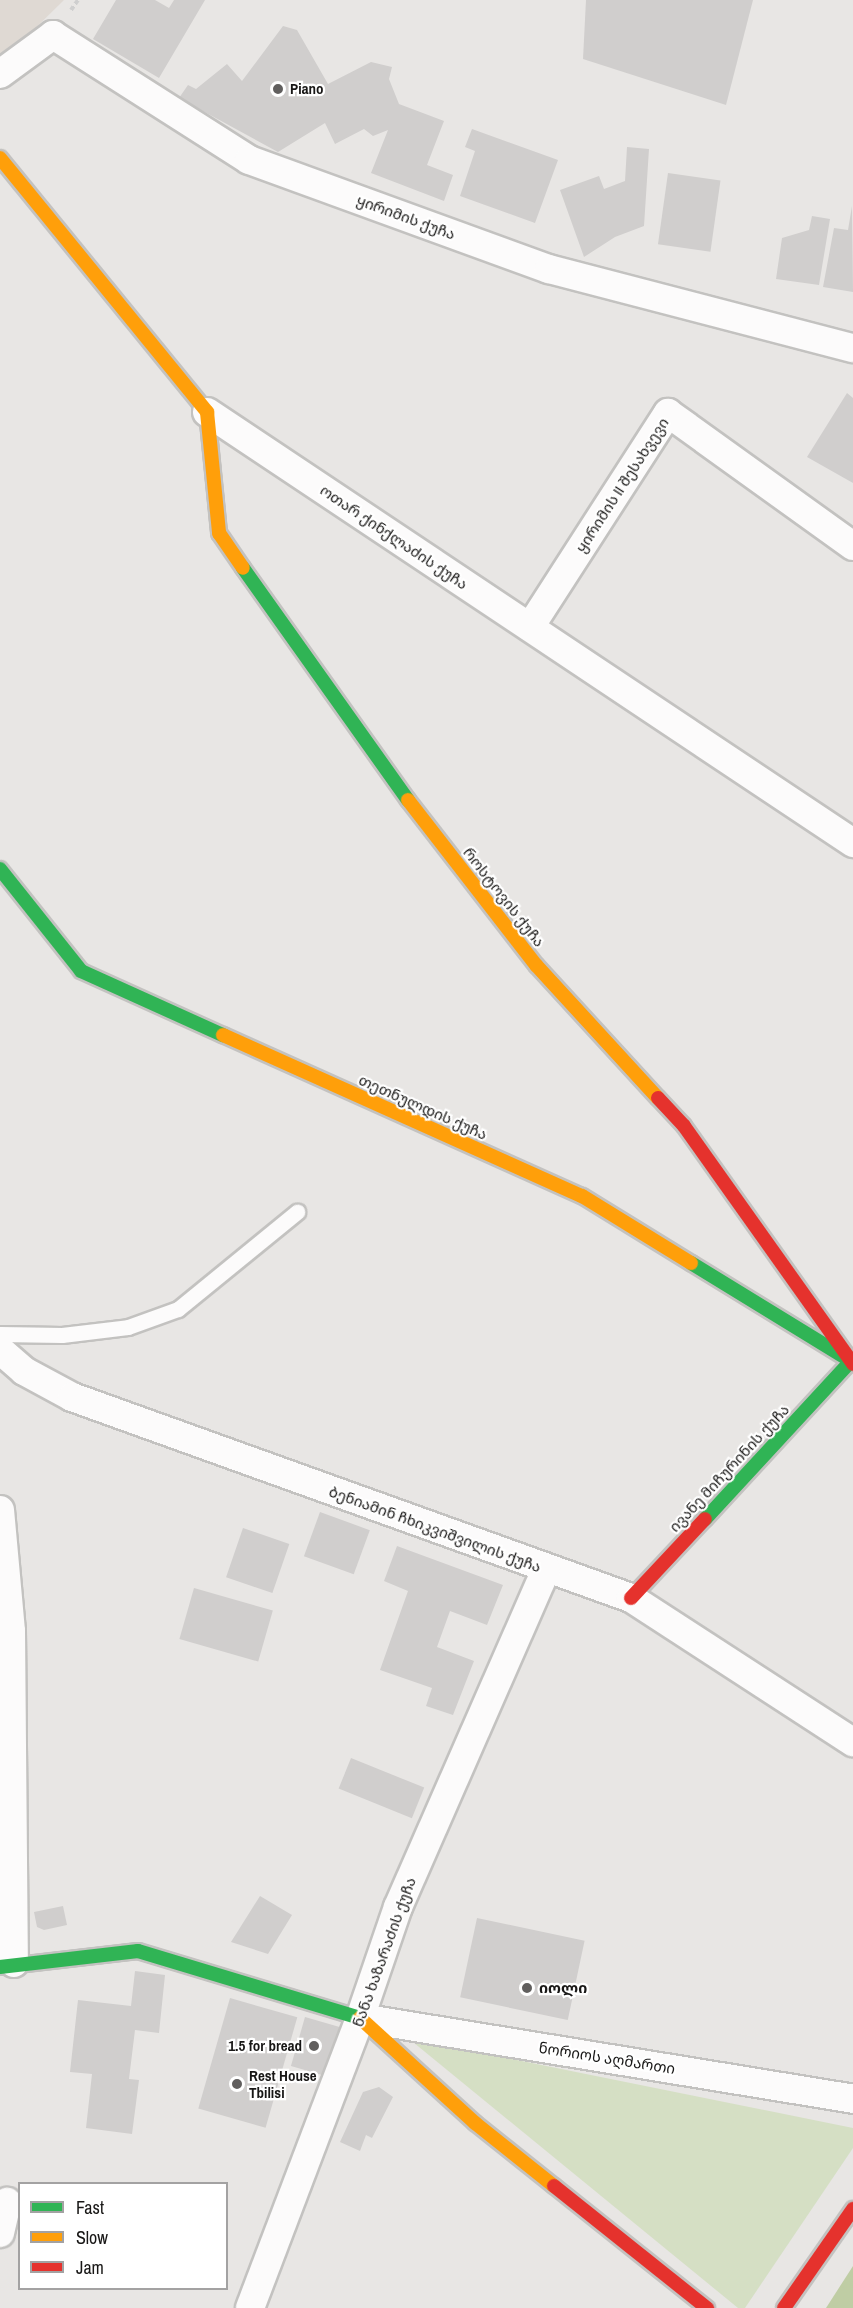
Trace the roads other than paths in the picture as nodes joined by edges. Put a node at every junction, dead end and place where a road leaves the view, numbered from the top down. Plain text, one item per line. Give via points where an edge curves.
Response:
1 (0, 74) edge
2 (0, 158) edge
3 (853, 348) edge
4 (207, 412) junction
5 (853, 546) edge
6 (530, 627) junction
7 (853, 843) edge
8 (0, 869) edge
9 (297, 1212) dead end
10 (0, 1334) edge
11 (0, 1350) edge
12 (852, 1362) edge
13 (0, 1510) edge
14 (546, 1570) junction
15 (632, 1598) junction
16 (6, 1631) edge
17 (853, 1742) edge
18 (7, 1965) edge
19 (360, 2018) junction
20 (853, 2099) edge
21 (7, 2202) dead end
22 (853, 2209) edge
23 (0, 2233) edge
24 (250, 2308) edge
25 (707, 2308) edge
26 (784, 2308) edge

1 - 3 street, ყირიმის ქუჩა via 52,35 249,160 549,269
2 - 4 street, ოთარ ქინქლაძის ქუჩა
4 - 6 street, ოთარ ქინქლაძის ქუჩა
4 - 12 street, როსტოვის ქუჩა via 219,533 366,746 536,965 684,1126
5 - 6 street, ყირიმის II შესახვევი via 668,413
6 - 7 street, ოთარ ქინქლაძის ქუჩა
8 - 12 street, თეთნულდის ქუჩა via 81,971 582,1196
9 - 10 lane via 178,1309 128,1328 62,1335
11 - 14 street, ბენიამინ ჩხიკვიშვილის ქუჩა via 24,1371 72,1396
12 - 15 street, ივანე მიჩურინის ქუჩა
13 - 16 street
14 - 15 street, ბენიამინ ჩხიკვიშვილის ქუჩა
14 - 19 street, ნანა ხაზარაძის ქუჩა via 398,1907
15 - 17 street, ბენიამინ ჩხიკვიშვილის ქუჩა
16 - 18 street
18 - 19 street, ნორიოს აღმართი via 138,1951
19 - 20 street, ნორიოს აღმართი
19 - 24 street, ნანა ხაზარაძის ქუჩა
19 - 25 street, ნორიოს აღმართი via 474,2123
21 - 23 street
22 - 26 street

